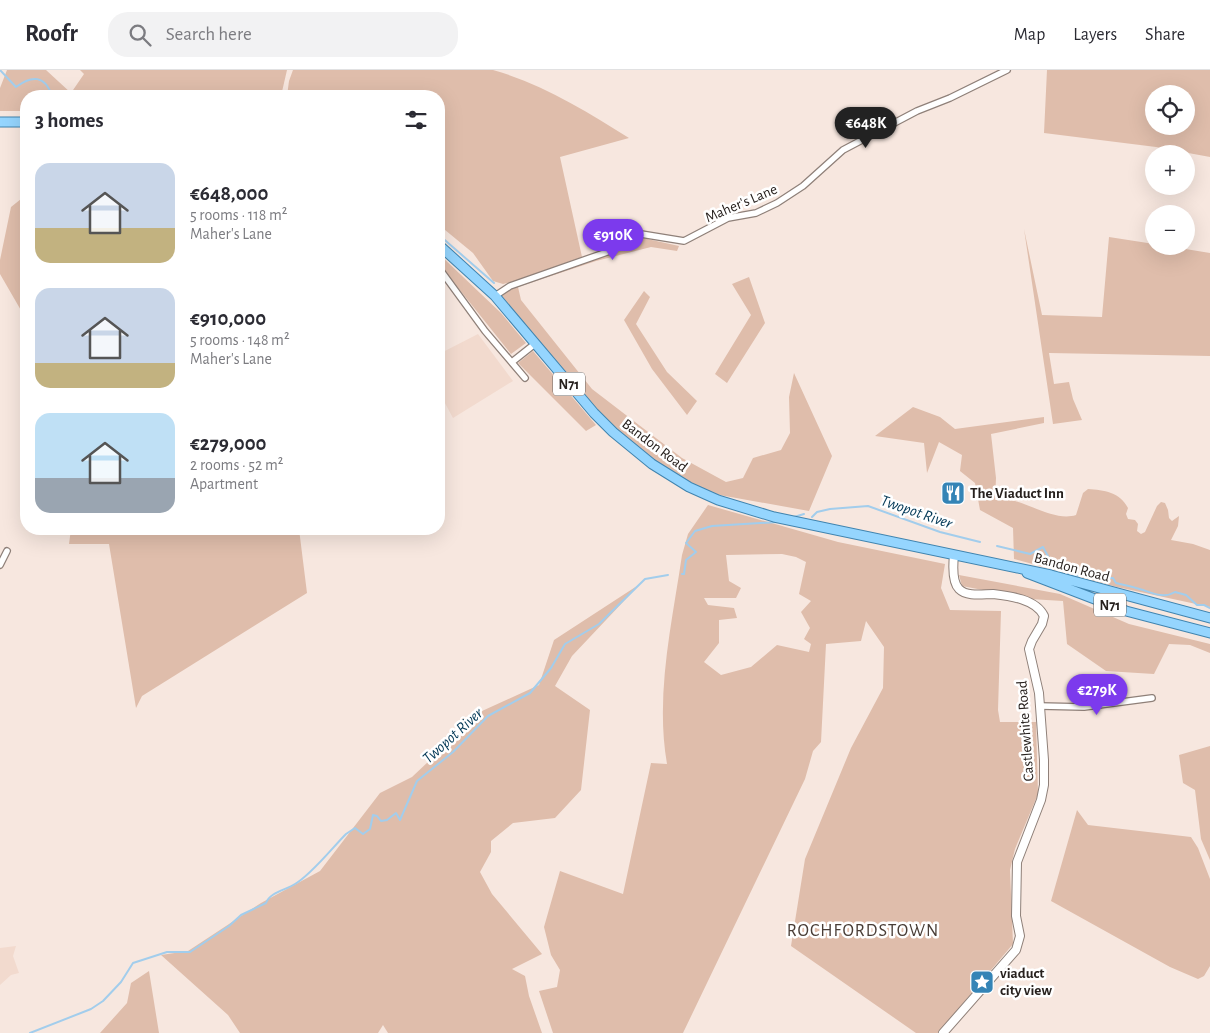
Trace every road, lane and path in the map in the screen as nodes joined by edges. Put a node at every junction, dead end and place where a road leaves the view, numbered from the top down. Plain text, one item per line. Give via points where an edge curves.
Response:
1 (1007, 70) edge
2 (0, 122) edge
3 (20, 122) edge
4 (445, 250) edge
5 (445, 276) edge
6 (495, 296) junction
7 (536, 343) junction
8 (512, 362) junction
9 (525, 378) dead end
10 (7, 551) dead end
11 (954, 555) junction
12 (0, 565) edge
13 (1013, 567) junction
14 (1210, 618) edge
15 (1210, 633) edge
16 (1152, 698) dead end
17 (1040, 706) junction
18 (943, 1033) edge

1 - 6 street, Maher's Lane via 917,111 843,150 803,186 756,213 728,218 684,241 641,234 631,236 610,251 510,286
2 - 3 main road
4 - 6 main road, Bandon Road / N71
5 - 8 street via 485,332
6 - 7 main road, Bandon Road / N71
7 - 8 street
7 - 11 main road, Bandon Road / N71 via 613,432 652,464 690,487 718,500 774,518
8 - 9 street
10 - 12 street
11 - 13 main road, Bandon Road / N71
11 - 17 street, Castlewhite Road via 955,580 964,592 1020,600 1041,610 1044,616 1042,624 1029,649
13 - 14 main road, Bandon Road / N71
13 - 15 main road, Bandon Road / N71 via 1126,611
16 - 17 street via 1084,707
17 - 18 street, Castlewhite Road via 1044,785 1017,862 1019,943

